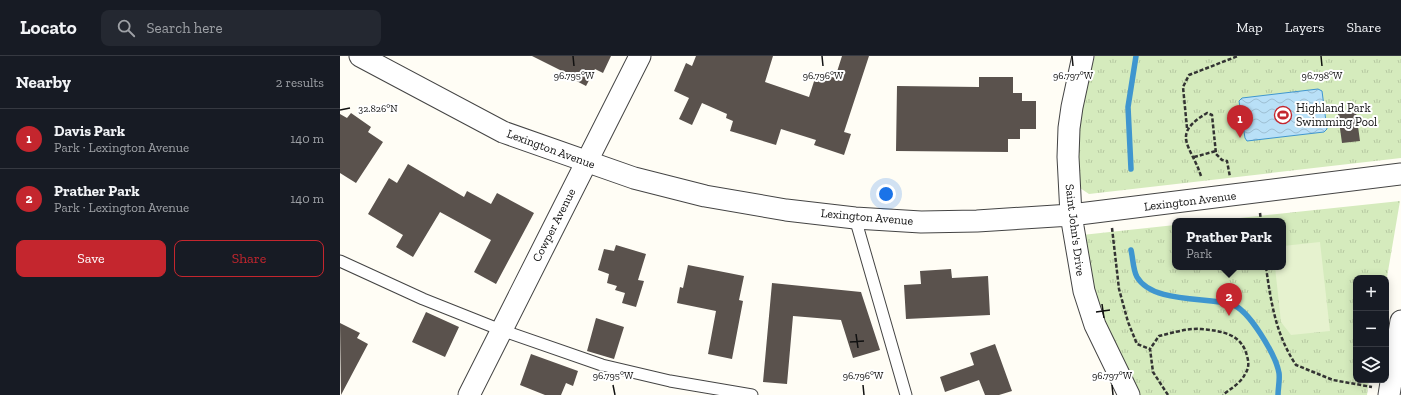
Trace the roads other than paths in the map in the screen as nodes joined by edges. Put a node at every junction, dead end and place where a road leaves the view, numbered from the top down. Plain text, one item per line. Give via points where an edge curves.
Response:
1 (360, 56) edge
2 (640, 56) edge
3 (1084, 56) edge
4 (586, 162) junction
5 (1401, 174) edge
6 (1071, 215) junction
7 (855, 218) junction
8 (340, 261) edge
9 (1401, 321) edge
10 (501, 330) junction
11 (1397, 366) edge
12 (1390, 393) edge
13 (468, 395) edge
14 (752, 395) edge
15 (906, 395) edge
16 (1129, 395) edge

1 - 4 street, Lexington Avenue via 503,132
2 - 4 street, Cowper Avenue
3 - 6 street, Saint John's Drive via 1070,128 1068,157
4 - 7 street, Lexington Avenue via 634,178 705,196 786,210
4 - 10 street, Cowper Avenue
5 - 6 street, Lexington Avenue
6 - 7 street, Lexington Avenue via 921,222
6 - 16 street, Saint John's Drive via 1084,291 1095,325
7 - 15 lane
8 - 10 lane via 422,299
9 - 11 street
10 - 13 street, Cowper Avenue
10 - 14 lane via 602,365 670,381
11 - 12 street

